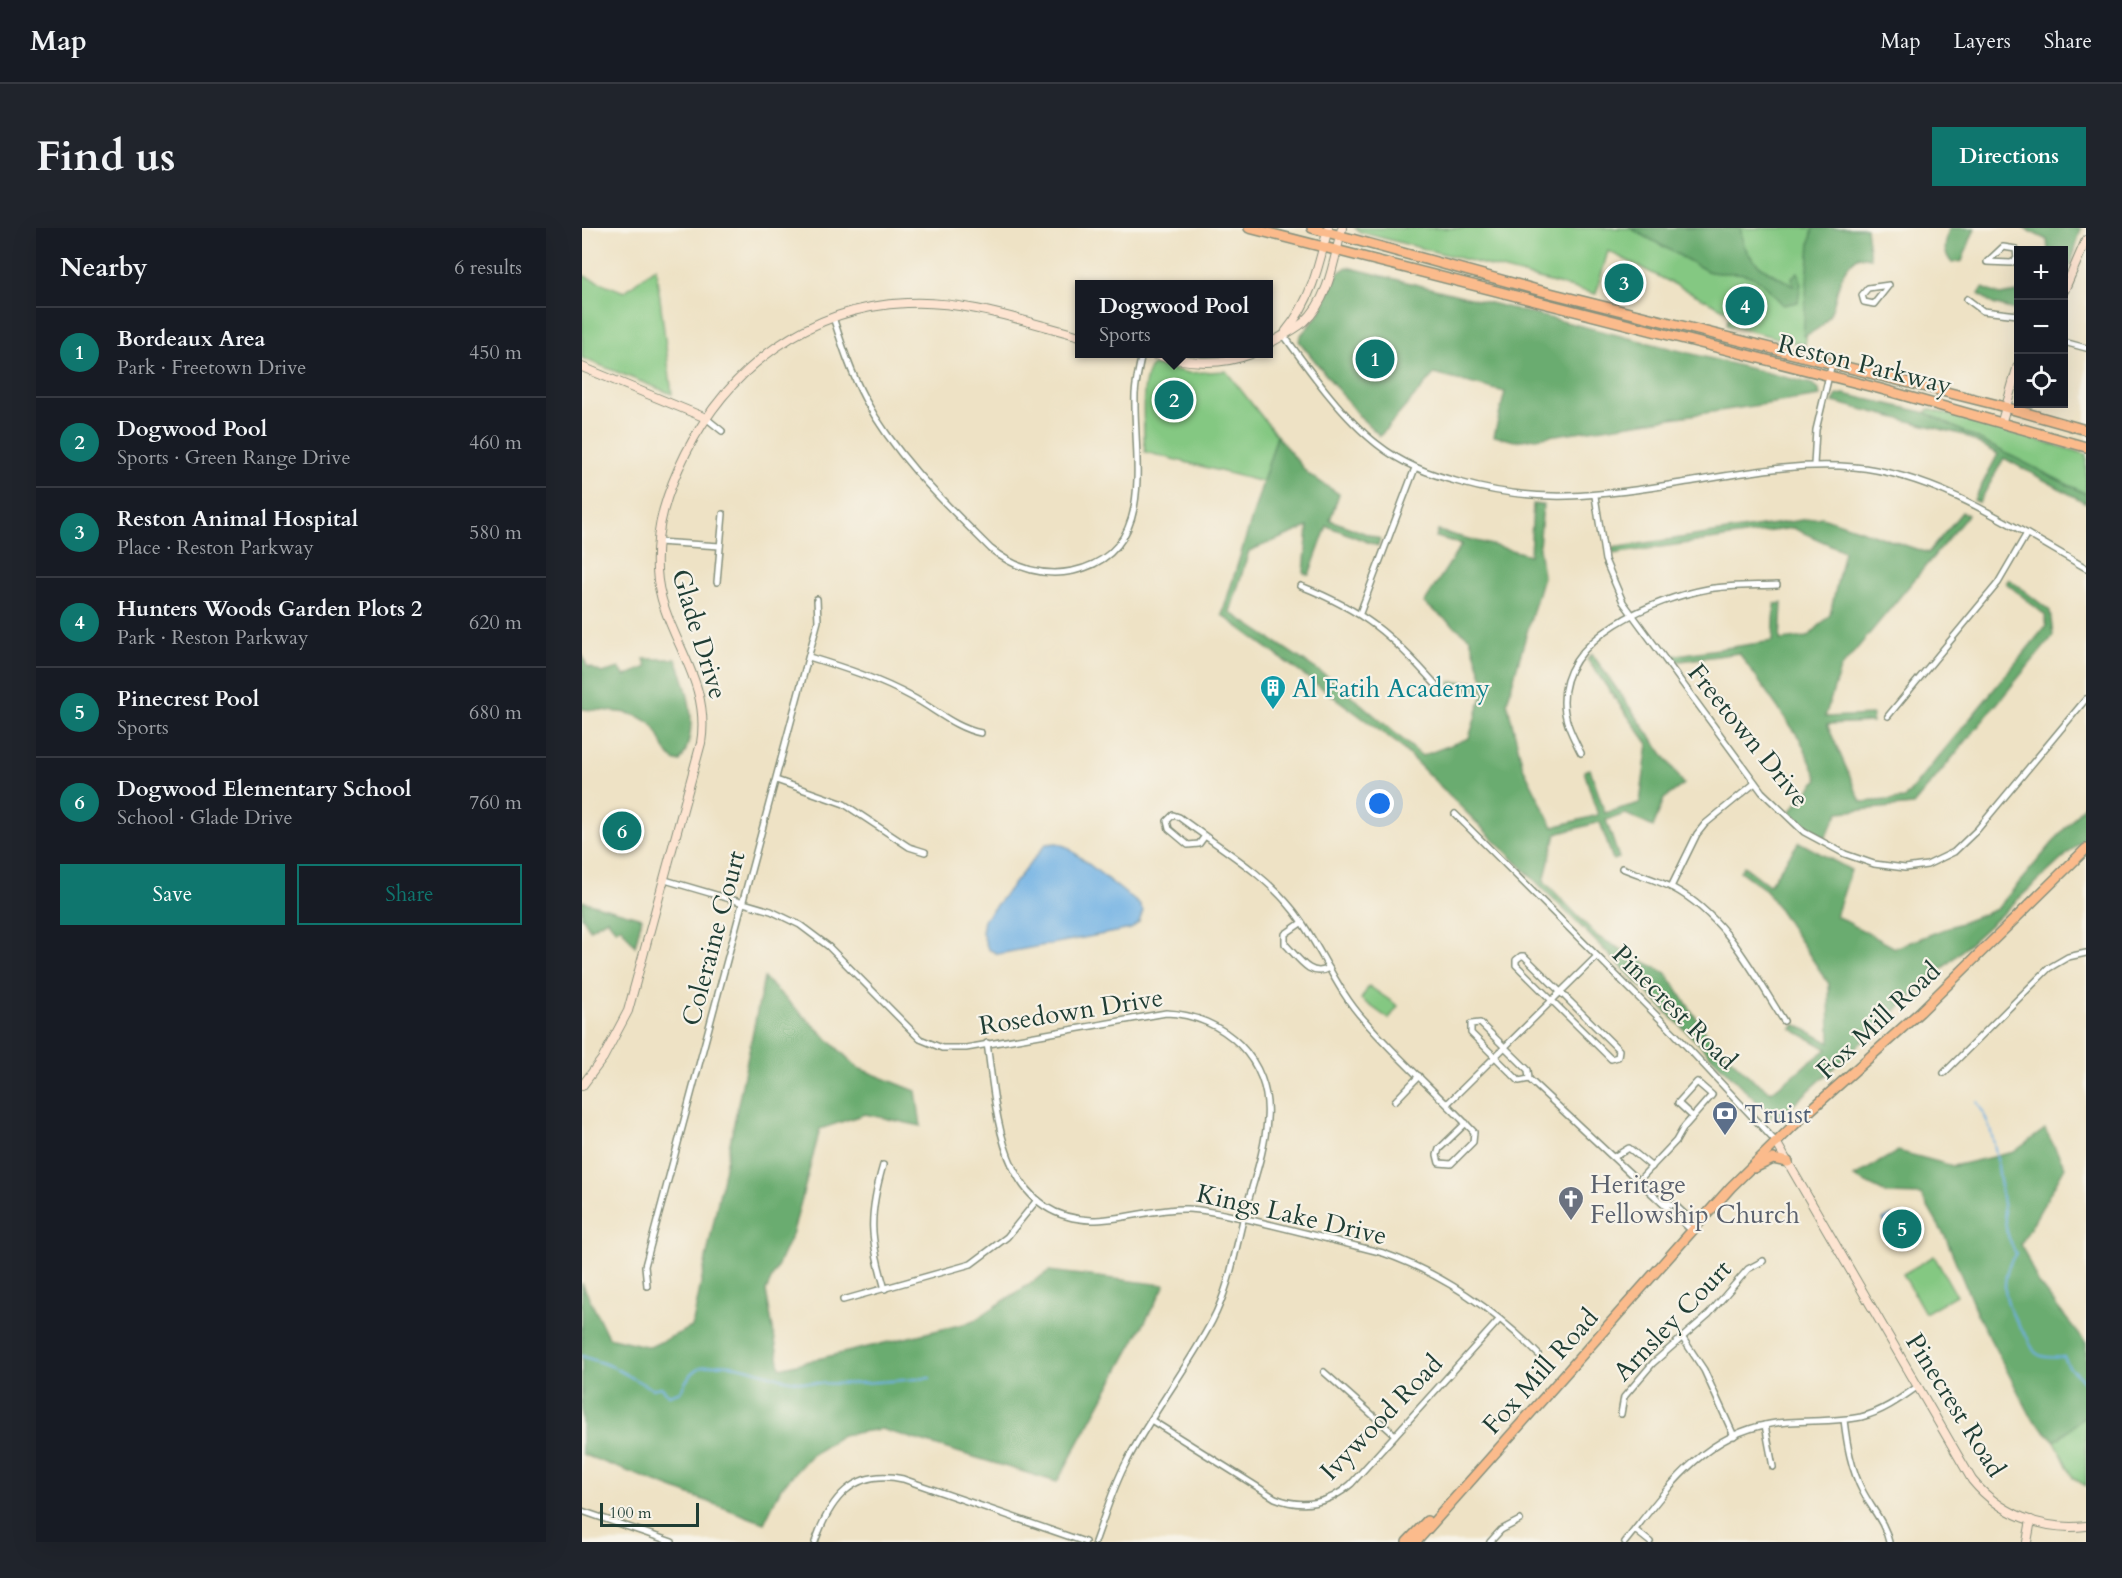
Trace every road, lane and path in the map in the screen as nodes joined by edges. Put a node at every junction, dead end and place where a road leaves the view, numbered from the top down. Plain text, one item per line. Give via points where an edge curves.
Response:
1 (1249, 228) edge
2 (1312, 228) edge
3 (1327, 230) edge
4 (1341, 232) edge
5 (2086, 240) edge
6 (1323, 247) junction
7 (1336, 251) junction
8 (2018, 252) edge
9 (2068, 282) edge
10 (1967, 299) dead end
11 (1864, 302) joint
12 (2014, 314) edge
13 (833, 317) junction
14 (1283, 334) junction
15 (1075, 335) edge
16 (1273, 341) edge
17 (2068, 343) edge
18 (2086, 348) edge
19 (1141, 358) edge
20 (1170, 358) edge
21 (1232, 358) edge
22 (1832, 363) junction
23 (582, 367) edge
24 (1829, 375) junction
25 (2014, 380) edge
26 (2005, 408) junction
27 (706, 418) junction
28 (2002, 421) junction
29 (722, 430) dead end
30 (2086, 430) edge
31 (2086, 447) edge
32 (1814, 465) junction
33 (1415, 468) junction
34 (1595, 496) junction
35 (723, 514) dead end
36 (2026, 535) junction
37 (657, 543) junction
38 (720, 546) junction
39 (2086, 568) edge
40 (717, 582) dead end
41 (1777, 585) dead end
42 (1301, 586) dead end
43 (817, 599) dead end
44 (1360, 613) junction
45 (1632, 615) junction
46 (809, 657) junction
47 (1436, 684) dead end
48 (2086, 699) edge
49 (1888, 716) dead end
50 (981, 733) dead end
51 (1581, 753) dead end
52 (776, 780) junction
53 (1755, 783) junction
54 (1455, 814) dead end
55 (1205, 836) junction
56 (2086, 849) edge
57 (925, 852) dead end
58 (1622, 868) dead end
59 (664, 880) junction
60 (1671, 887) junction
61 (743, 903) junction
62 (1301, 923) junction
63 (2086, 953) edge
64 (1596, 957) junction
65 (1329, 968) junction
66 (1560, 991) junction
67 (1551, 1000) junction
68 (1784, 1021) dead end
69 (987, 1043) junction
70 (1505, 1047) junction
71 (1495, 1057) junction
72 (1944, 1073) dead end
73 (1419, 1076) junction
74 (1529, 1079) junction
75 (582, 1086) edge
76 (1395, 1101) dead end
77 (1447, 1104) junction
78 (1692, 1116) junction
79 (1466, 1123) junction
80 (1776, 1142) junction
81 (1614, 1157) junction
82 (1788, 1162) junction
83 (882, 1165) dead end
84 (1652, 1167) junction
85 (1744, 1174) junction
86 (1639, 1180) junction
87 (1037, 1200) junction
88 (1244, 1218) junction
89 (1695, 1228) junction
90 (1763, 1261) dead end
91 (647, 1287) dead end
92 (885, 1289) junction
93 (843, 1300) dead end
94 (1499, 1320) junction
95 (1682, 1337) junction
96 (1538, 1354) dead end
97 (1324, 1372) dead end
98 (1917, 1388) junction
99 (1621, 1414) dead end
100 (1151, 1420) junction
101 (1844, 1420) junction
102 (1765, 1425) junction
103 (1395, 1436) junction
104 (1734, 1436) junction
105 (1484, 1464) junction
106 (1773, 1467) dead end
107 (582, 1511) edge
108 (1520, 1520) dead end
109 (2031, 1520) junction
110 (2086, 1526) edge
111 (1635, 1530) junction
112 (672, 1542) edge
113 (815, 1542) edge
114 (1085, 1542) edge
115 (1095, 1542) edge
116 (1407, 1542) edge
117 (1416, 1542) edge
118 (1490, 1542) edge
119 (1625, 1542) edge
120 (1650, 1542) edge
121 (1889, 1542) edge
122 (2027, 1542) edge

1 - 6 main road, Reston Parkway
2 - 3 main road, Reston Parkway
3 - 4 main road, Reston Parkway
3 - 6 street
4 - 7 street
4 - 22 main road, Reston Parkway via 1534,289
5 - 9 street
6 - 7 main road, Reston Parkway
6 - 14 street via 1306,301
7 - 14 street via 1314,310 1301,324
7 - 24 main road, Reston Parkway
8 - 8 street via 2015,262 1987,262 2002,247
10 - 12 street via 1983,311
11 - 11 street via 1874,304 1889,285 1868,288 1862,295
13 - 15 street, Glade Drive via 883,305 930,303 968,308
13 - 19 street via 864,398 902,455 992,549 1014,564 1040,572 1063,573 1093,563 1112,549 1132,520 1138,488 1135,393
13 - 27 street, Glade Drive via 792,336 760,358 732,384
14 - 16 street
14 - 33 street via 1364,433
17 - 18 street
20 - 21 street via 1208,363
22 - 24 street
22 - 26 main road, Reston Parkway
23 - 27 street
24 - 28 main road, Reston Parkway
24 - 32 street via 1816,430
25 - 26 street
26 - 28 street
26 - 30 main road, Reston Parkway
27 - 29 street
27 - 37 street, Glade Drive via 668,493
28 - 31 main road, Reston Parkway
32 - 34 street
32 - 36 street via 1857,467 1911,479 1950,494
33 - 34 street via 1489,491 1524,496
33 - 44 street
34 - 45 street, Freetown Drive via 1605,560
35 - 38 street
36 - 39 street
36 - 49 street via 1998,583
37 - 38 street
37 - 59 street, Glade Drive via 662,597 696,680 703,716 698,752
38 - 40 street
41 - 45 street via 1710,588
42 - 44 street
43 - 46 street, Coleraine Court via 818,621
44 - 47 street via 1390,636
45 - 51 street via 1588,645 1569,672 1564,692 1565,714
45 - 53 street, Freetown Drive
46 - 50 street via 895,688 962,728
46 - 52 street, Coleraine Court
48 - 53 street, Freetown Drive via 1966,843 1927,865 1889,867 1831,848 1791,822
52 - 57 street via 844,804 909,847
52 - 61 street, Coleraine Court
53 - 60 street via 1705,824
54 - 64 street, Pinecrest Road
55 - 55 street via 1179,817 1173,815 1167,821 1169,829 1188,845 1199,844
55 - 62 street via 1277,892
56 - 80 main road, Fox Mill Road via 1920,1012
58 - 60 street
59 - 61 street, Rosedown Drive
59 - 75 street, Glade Drive via 628,1011 603,1058
60 - 68 street via 1707,912 1722,928
61 - 69 street, Rosedown Drive via 784,916 811,932 926,1043 954,1048
61 - 91 street, Coleraine Court via 645,1266
62 - 65 street
62 - 65 street via 1285,934 1285,944 1313,972
63 - 72 street via 2068,957 2049,968
64 - 66 street
64 - 80 street, Pinecrest Road via 1683,1042
65 - 73 street via 1363,1020
66 - 67 street
66 - 67 street via 1524,956 1517,958 1516,965
66 - 67 street via 1619,1050 1618,1057 1611,1059
67 - 70 street
69 - 87 street, Kings Lake Drive via 1006,1157
69 - 88 street, Rosedown Drive via 1166,1013 1193,1016 1226,1031 1254,1063 1267,1102 1265,1134
70 - 71 street
70 - 71 street via 1480,1023 1471,1024 1471,1033
70 - 74 street via 1528,1070
71 - 74 street via 1519,1081
71 - 77 street
73 - 76 street
73 - 77 street
74 - 81 street
77 - 79 street
78 - 78 street via 1678,1103 1697,1082 1712,1095
78 - 84 street
79 - 79 street via 1439,1149 1439,1163 1451,1164 1473,1142 1475,1135
80 - 82 street, Pinecrest Road
80 - 85 main road, Fox Mill Road
81 - 84 street via 1629,1148
81 - 86 street
82 - 85 main road via 1773,1159
82 - 98 street, Pinecrest Road
83 - 92 street via 871,1218 876,1259
84 - 86 street
85 - 89 main road, Fox Mill Road
86 - 89 street
87 - 88 street, Kings Lake Drive via 1061,1214 1087,1220 1187,1209
87 - 92 street via 1007,1237 982,1258 958,1269
88 - 94 street, Kings Lake Drive via 1406,1261 1445,1281
88 - 100 street, Rosedown Drive via 1220,1306
89 - 105 main road, Fox Mill Road
90 - 95 street, Arnsley Court via 1748,1269
92 - 93 street
94 - 96 street, Kings Lake Drive
94 - 103 street, Ivywood Road
95 - 99 street, Arnsley Court via 1639,1378 1624,1397
95 - 104 street via 1704,1370
97 - 103 street
98 - 101 street via 1875,1412
98 - 109 street, Pinecrest Road via 1978,1486 2009,1511
100 - 103 street, Ivywood Road via 1275,1498 1295,1504 1314,1503 1340,1492
100 - 115 street, Rosedown Drive via 1118,1481
101 - 102 street
101 - 121 street via 1853,1467
102 - 104 street
102 - 106 street
104 - 111 street via 1691,1463
105 - 116 main road, Fox Mill Road
105 - 117 main road, Fox Mill Road
107 - 112 street
108 - 118 street via 1501,1530
109 - 110 street, Pinecrest Road via 2060,1527
109 - 122 street
111 - 119 street
111 - 120 street
113 - 114 street via 826,1513 841,1494 860,1482 882,1477 903,1479

